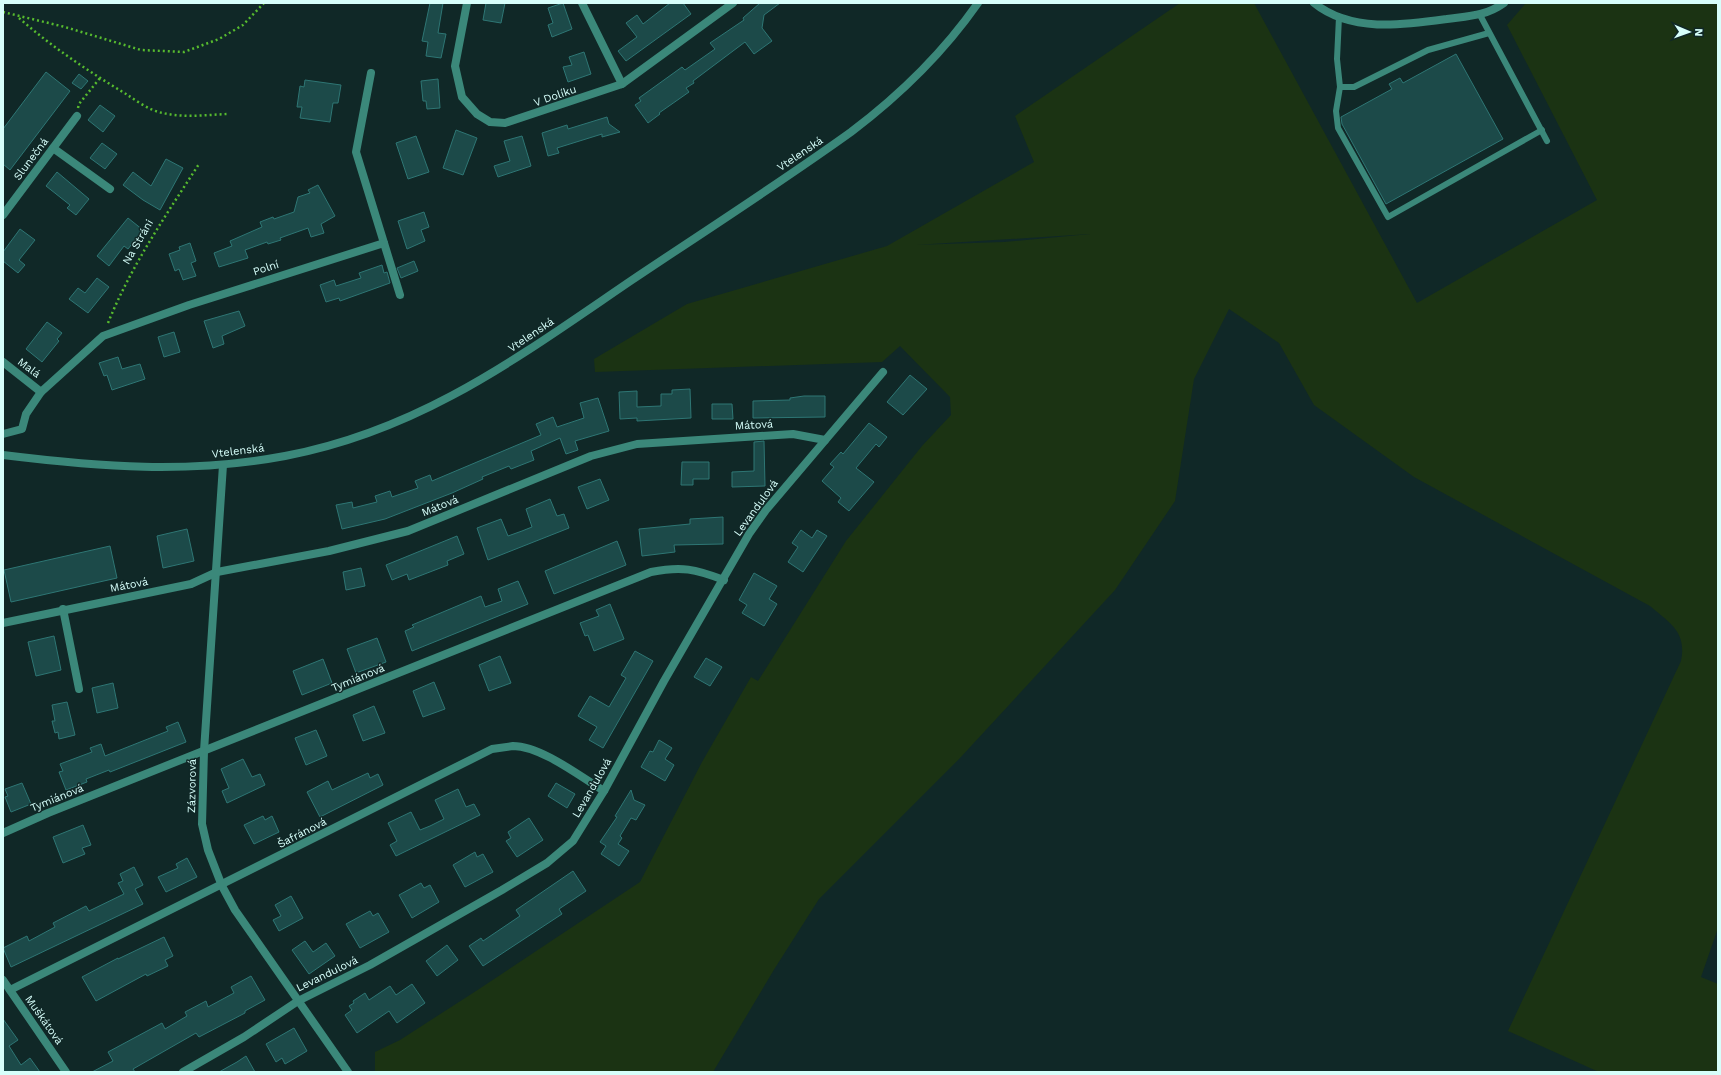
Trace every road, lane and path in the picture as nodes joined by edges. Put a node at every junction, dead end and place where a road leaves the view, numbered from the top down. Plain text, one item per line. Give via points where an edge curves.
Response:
1 (264, 3) edge
2 (467, 3) edge
3 (582, 3) edge
4 (734, 3) edge
5 (978, 3) edge
6 (1314, 3) edge
7 (1504, 3) edge
8 (3, 12) edge
9 (1480, 15) junction
10 (19, 17) junction
11 (1339, 17) junction
12 (1489, 33) junction
13 (371, 74) dead end
14 (100, 78) junction
15 (622, 84) junction
16 (1340, 88) junction
17 (227, 114) dead end
18 (77, 116) joint
19 (1542, 130) junction
20 (1547, 140) dead end
21 (53, 148) junction
22 (199, 164) dead end
23 (110, 189) dead end
24 (3, 214) edge
25 (384, 243) junction
26 (400, 295) dead end
27 (103, 336) junction
28 (3, 362) edge
29 (883, 372) dead end
30 (41, 392) junction
31 (3, 434) edge
32 (825, 440) junction
33 (3, 455) edge
34 (223, 465) junction
35 (217, 572) junction
36 (724, 580) junction
37 (62, 609) junction
38 (3, 623) edge
39 (79, 689) dead end
40 (204, 752) junction
41 (604, 791) junction
42 (3, 833) edge
43 (222, 886) junction
44 (3, 980) edge
45 (10, 990) junction
46 (298, 1001) junction
47 (346, 1070) edge
48 (66, 1072) edge
49 (183, 1072) edge

1 - 10 path via 243,25 219,39 184,52 141,50 65,27
2 - 15 street, V Dolíku via 455,66 458,83 467,105 490,122 505,123 518,120
3 - 15 street
4 - 15 street, V Dolíku
5 - 34 street, Vtelenská via 931,61 893,98 852,132 498,370 430,408 374,431 286,456
6 - 11 street
7 - 9 street via 1493,11
8 - 10 path
9 - 11 street via 1388,25 1369,24
9 - 12 lane
10 - 14 path via 46,42
11 - 16 lane via 1337,58
12 - 16 lane via 1428,50 1354,87
12 - 19 lane
13 - 25 street via 356,152
14 - 17 path via 162,113
14 - 18 path via 79,104
16 - 19 lane via 1336,111 1338,128 1388,217
18 - 21 street, Slunečná
19 - 20 lane
21 - 23 street
21 - 24 street, Slunečná
22 - 27 path, Na Stráni via 150,241 116,303
25 - 26 street
25 - 27 street, Polní via 204,300
27 - 30 street
28 - 30 street, Malá
29 - 32 street, Levandulová
30 - 31 street via 26,414 22,430
32 - 35 street, Mátová via 793,434 637,444 591,456 408,531 329,551
32 - 36 street, Levandulová via 749,534
33 - 34 street, Vtelenská via 130,467
34 - 35 street, Zázvorová
35 - 37 street, Mátová via 191,584
35 - 40 street, Zázvorová
36 - 40 street, Tymiánová via 698,570 674,568 652,572
36 - 41 street, Levandulová via 664,681
37 - 38 street, Mátová
37 - 39 street
40 - 42 street, Tymiánová
40 - 43 street, Zázvorová via 202,824 208,850
41 - 43 street, Šafránová via 532,750 514,746 492,750
41 - 46 street, Levandulová via 573,841 547,863 370,965
43 - 45 street, Šafránová
43 - 46 street, Zázvorová via 234,910
44 - 45 street, Muškátová
45 - 48 street, Muškátová
46 - 47 street, Zázvorová
46 - 49 street, Levandulová via 244,1037

